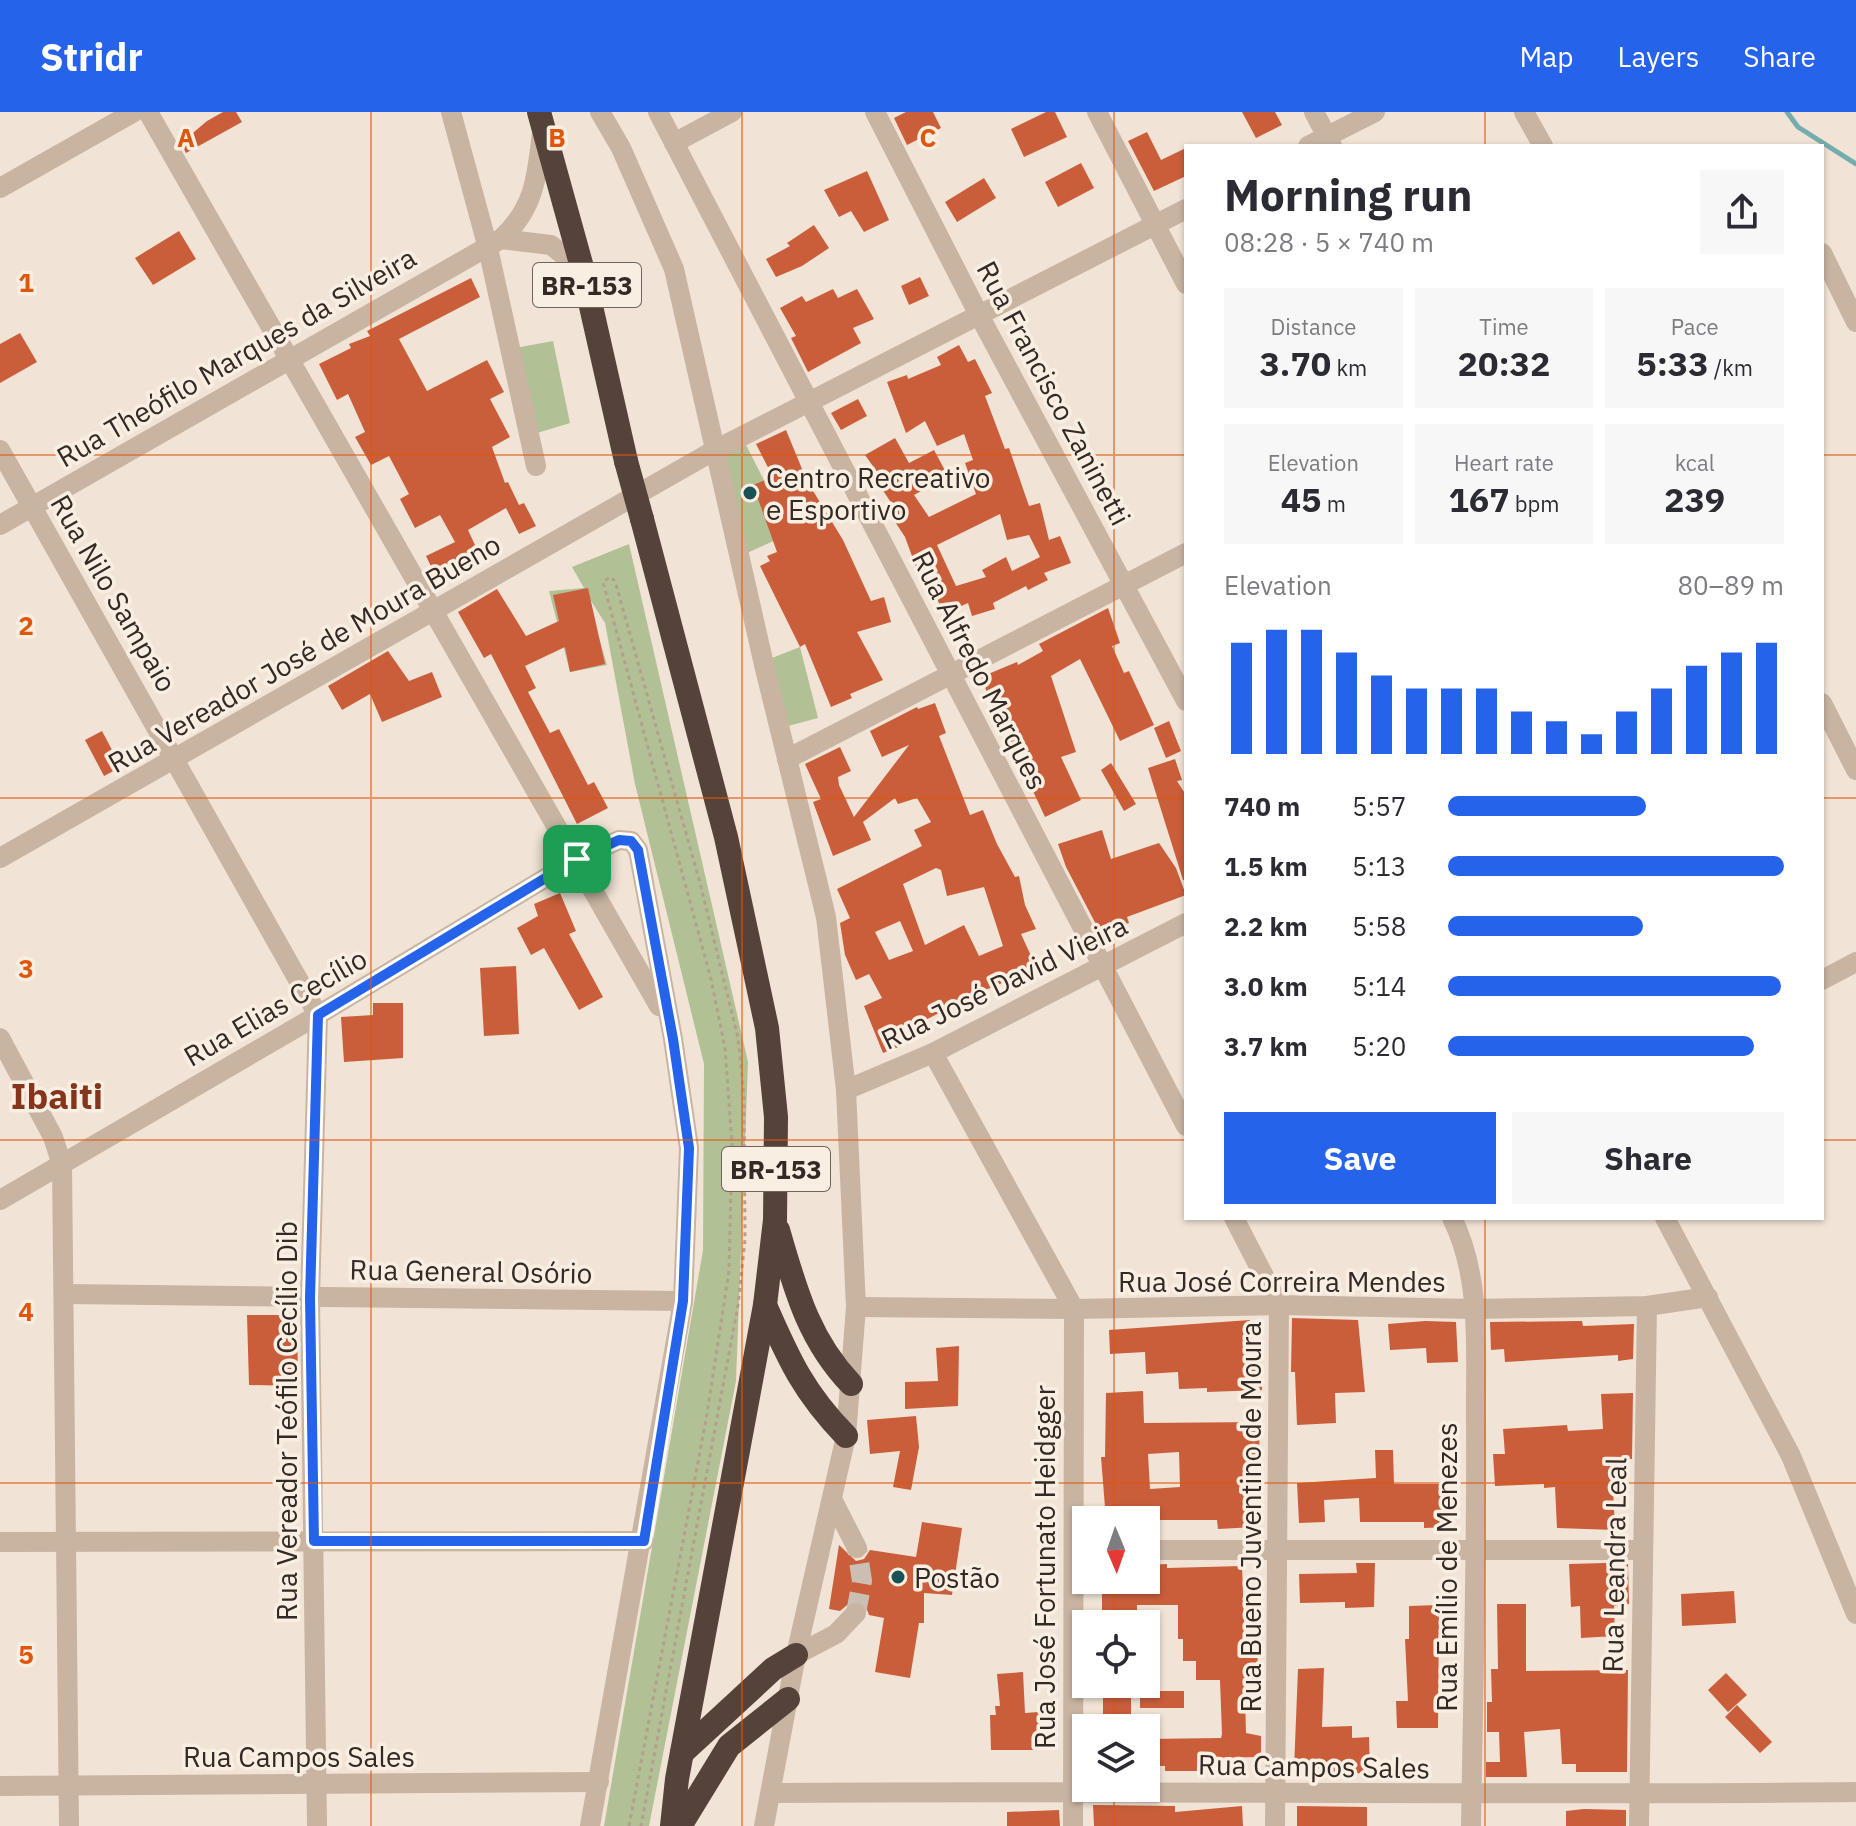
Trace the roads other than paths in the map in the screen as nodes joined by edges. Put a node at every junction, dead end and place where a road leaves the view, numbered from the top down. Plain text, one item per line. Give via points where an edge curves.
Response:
1 (134, 112) edge
2 (148, 112) edge
3 (451, 112) edge
4 (600, 112) edge
5 (658, 112) edge
6 (732, 112) edge
7 (875, 112) edge
8 (1097, 112) edge
9 (1314, 112) edge
10 (1375, 112) edge
11 (1524, 112) edge
12 (541, 119) edge
13 (674, 143) junction
14 (1322, 143) edge
15 (1542, 144) edge
16 (0, 188) edge
17 (1184, 210) edge
18 (1155, 224) junction
19 (495, 244) junction
20 (1824, 257) edge
21 (583, 271) junction
22 (1184, 280) edge
23 (979, 315) junction
24 (1856, 322) edge
25 (291, 360) junction
26 (809, 402) junction
27 (0, 450) edge
28 (715, 450) junction
29 (536, 466) dead end
30 (32, 507) junction
31 (0, 525) edge
32 (1184, 554) edge
33 (1125, 584) junction
34 (436, 610) junction
35 (950, 674) junction
36 (1184, 697) edge
37 (1824, 707) edge
38 (176, 758) junction
39 (787, 759) junction
40 (1856, 770) edge
41 (0, 858) edge
42 (577, 859) junction
43 (1184, 924) edge
44 (1856, 962) edge
45 (1102, 966) junction
46 (1824, 979) edge
47 (318, 1015) junction
48 (0, 1038) edge
49 (673, 1039) junction
50 (933, 1053) junction
51 (846, 1090) junction
52 (1184, 1122) edge
53 (62, 1165) junction
54 (0, 1200) edge
55 (775, 1220) junction
56 (1235, 1220) edge
57 (1453, 1220) edge
58 (1666, 1220) edge
59 (65, 1294) junction
60 (1708, 1297) junction
61 (310, 1298) junction
62 (683, 1301) junction
63 (765, 1305) junction
64 (1279, 1305) junction
65 (1647, 1306) junction
66 (856, 1307) junction
67 (1074, 1309) junction
68 (1474, 1309) junction
69 (851, 1384) junction
70 (846, 1436) junction
71 (832, 1499) junction
72 (1078, 1506) edge
73 (314, 1541) junction
74 (644, 1541) junction
75 (0, 1542) edge
76 (68, 1542) junction
77 (857, 1548) tunnel mouth
78 (1278, 1549) junction
79 (1160, 1550) edge
80 (1642, 1550) junction
81 (1477, 1551) junction
82 (1078, 1594) edge
83 (856, 1613) tunnel mouth
84 (1856, 1614) edge
85 (796, 1655) junction
86 (788, 1699) junction
87 (682, 1753) junction
88 (599, 1782) junction
89 (317, 1784) junction
90 (69, 1785) junction
91 (0, 1786) edge
92 (1071, 1791) junction
93 (1277, 1792) junction
94 (1856, 1792) edge
95 (771, 1793) junction
96 (1639, 1794) junction
97 (1472, 1796) junction
98 (69, 1826) edge
99 (317, 1826) edge
100 (590, 1826) edge
101 (672, 1826) edge
102 (680, 1826) edge
103 (764, 1826) edge
104 (1073, 1826) edge
105 (1275, 1826) edge
106 (1471, 1826) edge
107 (1639, 1826) edge

1 - 16 street
2 - 25 street
3 - 19 street
4 - 28 street via 674,269
5 - 13 street, Rua Alfredo Marques
6 - 13 street
7 - 23 street, Rua Francisco Zaninetti
8 - 18 street
9 - 14 street
10 - 14 street
11 - 15 street
12 - 19 street, Rua Theófilo Marques da Silveira via 531,202 517,225
12 - 21 highway, BR-153
13 - 26 street, Rua Alfredo Marques
17 - 18 street, Rua Vereador José de Moura Bueno
18 - 22 street
18 - 23 street, Rua Vereador José de Moura Bueno
19 - 21 street via 551,245
19 - 25 street, Rua Theófilo Marques da Silveira
19 - 29 street
20 - 24 street
21 - 55 highway, BR-153, bridge via 626,461 726,837 767,1028 776,1117
23 - 26 street, Rua Vereador José de Moura Bueno
23 - 33 street, Rua Francisco Zaninetti
25 - 30 street, Rua Theófilo Marques da Silveira
25 - 34 street
26 - 28 street, Rua Vereador José de Moura Bueno
26 - 35 street, Rua Alfredo Marques
27 - 30 street, Rua Nilo Sampaio
28 - 34 street, Rua Vereador José de Moura Bueno
28 - 39 street
30 - 31 street, Rua Theófilo Marques da Silveira
30 - 38 street, Rua Nilo Sampaio
32 - 33 street
33 - 35 street
33 - 36 street, Rua Francisco Zaninetti
34 - 38 street, Rua Vereador José de Moura Bueno
34 - 42 street
35 - 39 street
35 - 45 street, Rua Alfredo Marques
37 - 40 street
38 - 41 street, Rua Vereador José de Moura Bueno
38 - 47 street, Rua Nilo Sampaio
39 - 51 street via 826,917
42 - 47 street, Rua Elias Cecílio
42 - 49 street via 649,985
42 - 49 street, Rua Elias Cecílio via 619,840 631,841 638,850
43 - 45 street, Rua José David Vieira
44 - 46 street
45 - 50 street, Rua José David Vieira
45 - 52 street, Rua Alfredo Marques
47 - 53 street, Rua Elias Cecílio
47 - 61 street, Rua Vereador Teófilo Cecílio Dib
48 - 53 street via 53,1137
49 - 62 street via 689,1148
50 - 51 street, Rua José David Vieira
50 - 67 street
51 - 66 street
53 - 54 street, Rua Elias Cecílio
53 - 59 street
55 - 63 highway, BR-153
55 - 69 highway via 806,1323
56 - 64 street
57 - 68 street via 1470,1266
58 - 60 street
59 - 61 street, Rua General Osório
59 - 76 street
60 - 65 street, Rua José Correira Mendes
60 - 84 street via 1791,1456
61 - 62 street, Rua General Osório
61 - 73 street, Rua Vereador Teófilo Cecílio Dib
62 - 74 street
63 - 70 highway via 800,1381
63 - 87 highway, BR-153
64 - 67 street, Rua José Correira Mendes
64 - 68 street, Rua José Correira Mendes
64 - 78 street, Rua Bueno Juventino de Moura
65 - 68 street, Rua José Correira Mendes
65 - 80 street, Rua Leandra Leal
66 - 67 street, Rua José Correira Mendes
66 - 69 street
67 - 72 street, Rua José Fortunato Heidgger
68 - 81 street, Rua Emílio de Menezes
69 - 70 street
70 - 71 street
71 - 77 street
71 - 85 street
73 - 74 street
73 - 76 street
73 - 89 street, Rua Vereador Teófilo Cecílio Dib
74 - 88 street
75 - 76 street
76 - 90 street
78 - 79 street
78 - 81 street
78 - 93 street, Rua Bueno Juventino de Moura
80 - 81 street
80 - 96 street, Rua Leandra Leal
81 - 97 street, Rua Emílio de Menezes
82 - 92 street, Rua José Fortunato Heidgger
83 - 85 street via 836,1634
85 - 86 street
85 - 87 highway via 773,1669
86 - 95 street
86 - 102 highway via 729,1746
87 - 101 highway, BR-153
88 - 89 street, Rua Campos Sales
88 - 100 street
89 - 90 street, Rua Campos Sales
89 - 99 street, Rua Vereador Teófilo Cecílio Dib
90 - 91 street, Rua Campos Sales
90 - 98 street
92 - 93 street, Rua Campos Sales
92 - 95 street, Rua Campos Sales
92 - 104 street, Rua José Fortunato Heidgger
93 - 97 street, Rua Campos Sales
93 - 105 street, Rua Bueno Juventino de Moura
94 - 96 street, Rua Campos Sales
95 - 103 street
96 - 97 street, Rua Campos Sales
96 - 107 street, Rua Leandra Leal
97 - 106 street, Rua Emílio de Menezes

